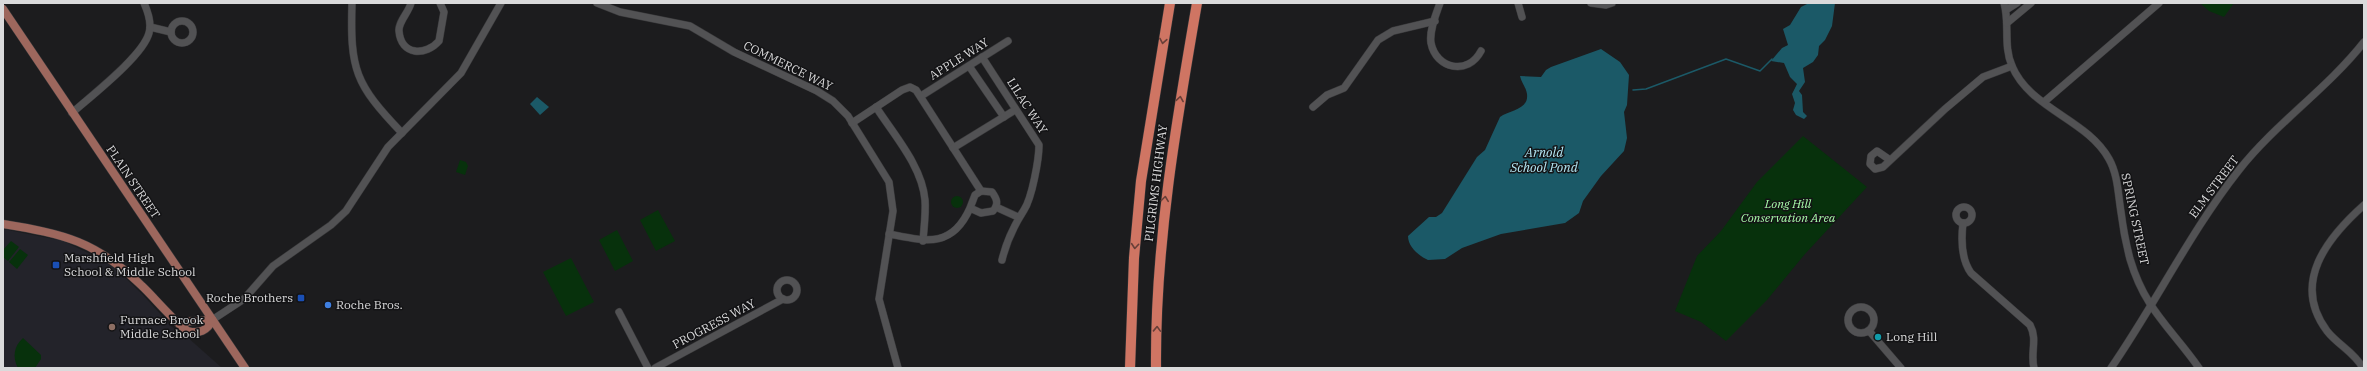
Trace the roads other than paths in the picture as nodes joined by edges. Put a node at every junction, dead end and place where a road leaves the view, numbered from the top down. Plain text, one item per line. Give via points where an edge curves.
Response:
1 (144, 3) edge
2 (352, 3) edge
3 (411, 3) edge
4 (440, 3) edge
5 (501, 3) edge
6 (598, 3) edge
7 (1170, 3) edge
8 (1197, 3) edge
9 (1440, 3) edge
10 (1518, 3) edge
11 (1591, 3) edge
12 (1612, 3) edge
13 (2017, 3) edge
14 (2031, 3) edge
15 (2159, 3) edge
16 (2005, 7) edge
17 (3, 9) edge
18 (1522, 16) dead end
19 (1435, 21) junction
20 (2007, 22) junction
21 (150, 27) junction
22 (171, 32) dead end
23 (1008, 41) dead end
24 (2364, 42) edge
25 (1481, 51) dead end
26 (982, 57) junction
27 (969, 66) junction
28 (2012, 66) junction
29 (921, 96) junction
30 (2044, 102) junction
31 (876, 107) junction
32 (1312, 107) dead end
33 (1016, 110) junction
34 (72, 113) junction
35 (1004, 117) junction
36 (852, 123) junction
37 (402, 132) junction
38 (953, 148) junction
39 (1890, 160) dead end
40 (981, 191) junction
41 (2364, 205) edge
42 (970, 208) junction
43 (996, 208) junction
44 (1018, 216) junction
45 (1962, 223) dead end
46 (3, 224) edge
47 (889, 234) junction
48 (923, 241) junction
49 (1002, 260) dead end
50 (783, 299) dead end
51 (2151, 307) junction
52 (619, 312) dead end
53 (212, 320) junction
54 (1870, 332) dead end
55 (246, 368) edge
56 (648, 368) edge
57 (655, 368) edge
58 (898, 368) edge
59 (1130, 368) edge
60 (1156, 368) edge
61 (1901, 368) edge
62 (2034, 368) edge
63 (2111, 368) edge
64 (2199, 368) edge
65 (2363, 368) edge

1 - 21 street
2 - 37 street via 351,43 358,76 370,98
3 - 4 street via 399,31 402,42 418,52 428,51 440,41 444,12
5 - 37 street via 462,73
6 - 36 street, COMMERCE WAY via 620,12 690,26 734,52 817,92 833,102
7 -> 59 highway, PILGRIMS HIGHWAY via 1141,181
60 -> 8 highway, PILGRIMS HIGHWAY via 1163,217 1171,151
9 - 19 street
10 - 18 street
11 - 12 street
13 - 16 street
14 - 20 street
15 - 30 street
16 - 20 street, SPRING STREET
17 - 34 main road, PLAIN STREET
19 - 25 street via 1431,42 1436,55 1447,64 1466,66 1475,61
19 - 32 street via 1385,34 1344,88 1327,95
20 - 28 street, SPRING STREET via 2007,43
21 - 22 street
21 - 34 street via 146,41 135,55
23 - 26 street, APPLE WAY
24 - 51 street, ELM STREET via 2335,76 2240,169 2194,233
26 - 27 street, APPLE WAY
26 - 33 street, LILAC WAY
27 - 29 street, APPLE WAY
27 - 35 street
28 - 30 street, SPRING STREET via 2027,87
28 - 39 street via 1984,78 1945,108
29 - 31 street via 910,87
29 - 38 street
30 - 51 street, SPRING STREET via 2094,140 2110,159 2131,260
31 - 36 street
31 - 48 street via 915,167 921,183 925,200
33 - 35 street
33 - 44 street, LILAC WAY via 1039,145 1039,160 1025,210
34 - 53 main road, PLAIN STREET
35 - 38 street
36 - 47 street, COMMERCE WAY via 889,182 893,211
37 - 53 street via 382,155 352,203 339,217 273,266 244,299
38 - 40 street
40 - 42 street via 975,195
40 - 43 street via 992,192 996,197
41 - 65 street via 2340,229 2324,252 2314,270 2312,288 2314,307 2325,328 2353,354
42 - 43 street via 988,213
42 - 48 street via 962,224 949,236
43 - 44 street
44 - 49 street, LILAC WAY
45 - 62 street via 1966,265 1971,273 2030,325 2034,333
46 - 53 main road via 60,234 95,249 130,275 184,329 195,332 208,328
47 - 48 street
47 - 58 street, COMMERCE WAY via 879,299
50 - 57 street, PROGRESS WAY
51 - 63 street, ELM STREET
51 - 64 street, SPRING STREET
52 - 56 street
53 - 55 main road, PLAIN STREET
54 - 61 street

